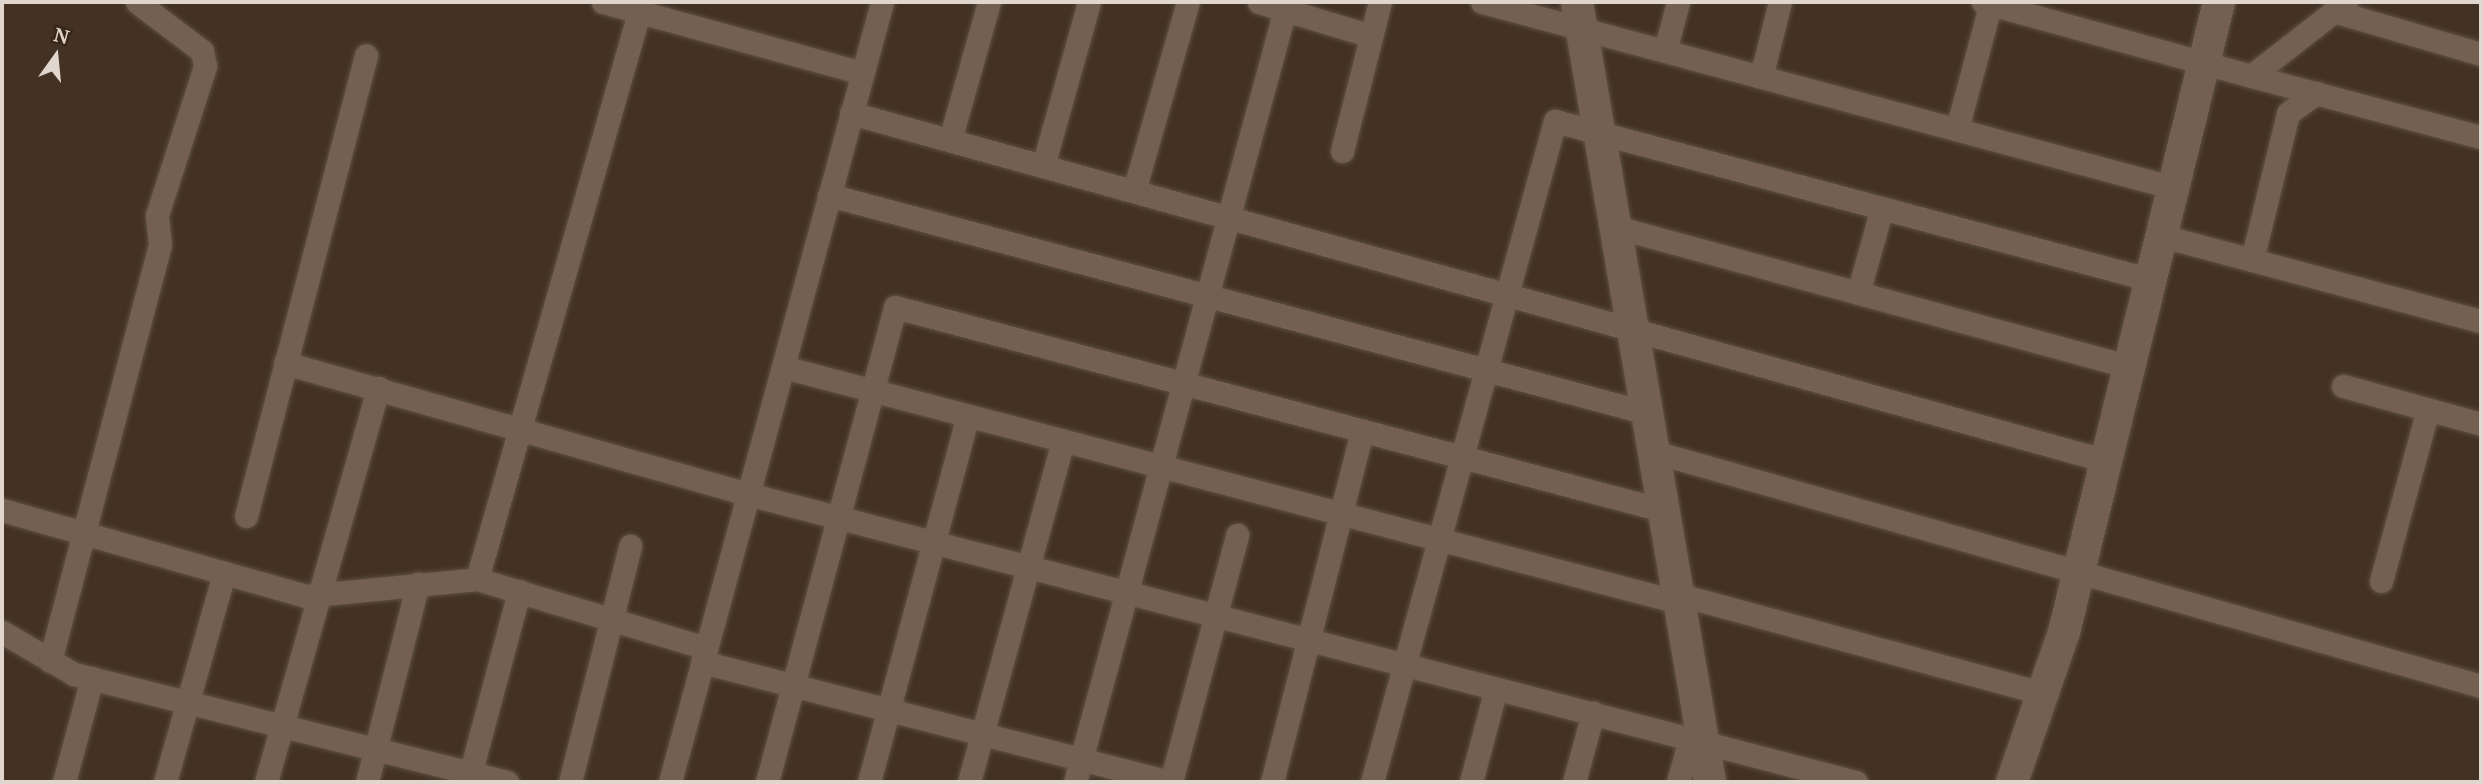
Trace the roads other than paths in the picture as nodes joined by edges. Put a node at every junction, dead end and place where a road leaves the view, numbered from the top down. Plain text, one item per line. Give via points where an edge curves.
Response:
1 (137, 2) edge
2 (603, 2) edge
3 (882, 2) edge
4 (989, 2) edge
5 (1089, 2) edge
6 (1188, 2) edge
7 (1259, 2) edge
8 (1380, 2) edge
9 (1482, 2) edge
10 (1678, 2) edge
11 (1780, 2) edge
12 (1989, 2) edge
13 (2219, 2) edge
14 (1287, 5) edge
15 (641, 7) edge
16 (2340, 7) edge
17 (1579, 15) edge
18 (1371, 36) junction
19 (1665, 51) junction
20 (2481, 54) edge
21 (366, 55) dead end
22 (2208, 62) junction
23 (862, 73) junction
24 (2246, 73) junction
25 (1761, 77) junction
26 (2317, 93) junction
27 (852, 113) junction
28 (1957, 129) junction
29 (1597, 132) junction
30 (2481, 137) edge
31 (950, 140) junction
32 (1342, 151) dead end
33 (1042, 166) junction
34 (2171, 187) junction
35 (1134, 191) junction
36 (829, 195) junction
37 (1882, 208) junction
38 (1228, 217) junction
39 (1612, 226) junction
40 (2159, 235) junction
41 (2252, 260) junction
42 (2148, 279) junction
43 (1858, 293) junction
44 (1504, 294) junction
45 (1207, 296) junction
46 (2481, 321) edge
47 (1629, 328) junction
48 (285, 363) junction
49 (2127, 366) junction
50 (782, 367) junction
51 (1483, 368) junction
52 (1183, 384) junction
53 (2343, 386) dead end
54 (378, 388) junction
55 (872, 391) junction
56 (2428, 409) junction
57 (1644, 412) junction
58 (968, 416) junction
59 (2481, 424) edge
60 (521, 427) junction
61 (1362, 431) junction
62 (1063, 441) junction
63 (1651, 451) junction
64 (1460, 457) junction
65 (2103, 460) junction
66 (1161, 466) junction
67 (748, 494) junction
68 (2, 509) edge
69 (1662, 510) junction
70 (1341, 514) junction
71 (246, 516) dead end
72 (838, 518) junction
73 (83, 533) junction
74 (1237, 535) dead end
75 (1437, 539) junction
76 (933, 542) junction
77 (630, 546) dead end
78 (1029, 568) junction
79 (224, 573) junction
80 (2076, 575) junction
81 (477, 579) junction
82 (2381, 581) dead end
83 (418, 583) junction
84 (519, 591) junction
85 (1127, 593) junction
86 (318, 594) junction
87 (1677, 598) junction
88 (1216, 616) junction
89 (611, 619) junction
90 (2, 635) edge
91 (1308, 639) junction
92 (704, 655) junction
93 (50, 661) junction
94 (1403, 664) junction
95 (92, 678) junction
96 (793, 685) junction
97 (2481, 686) edge
98 (1496, 689) junction
99 (2042, 694) junction
100 (187, 702) junction
101 (888, 710) junction
102 (1593, 713) junction
103 (281, 726) junction
104 (982, 734) junction
105 (1697, 741) junction
106 (376, 749) junction
107 (1081, 760) junction
108 (469, 778) edge
109 (64, 782) edge
110 (165, 782) edge
111 (266, 782) edge
112 (367, 782) edge
113 (508, 782) edge
114 (570, 782) edge
115 (670, 782) edge
116 (767, 782) edge
117 (869, 782) edge
118 (969, 782) edge
119 (1075, 782) edge
120 (1170, 782) edge
121 (1272, 782) edge
122 (1372, 782) edge
123 (1471, 782) edge
124 (1574, 782) edge
125 (1678, 782) edge
126 (1710, 782) edge
127 (1856, 782) edge
128 (2011, 782) edge

1 - 73 street via 206,58 157,215 160,245
2 - 15 street
3 - 23 street
4 - 31 street
5 - 33 street
6 - 35 street
7 - 14 street
8 - 18 street
9 - 17 street
10 - 19 street
11 - 25 street
12 - 22 street
12 - 28 street
13 - 22 main road
14 - 18 street
14 - 38 street
15 - 23 street
15 - 60 street
16 - 20 street
16 - 24 street
17 - 19 street
17 - 29 main road
18 - 32 street
19 - 25 street
21 - 48 street
22 - 24 street
22 - 34 main road
23 - 27 street
24 - 26 street
25 - 28 street
26 - 30 street
26 - 41 street via 2288,113
27 - 31 street
27 - 36 street
28 - 34 street
29 - 37 street
29 - 39 main road
29 - 44 street via 1555,121
31 - 33 street
33 - 35 street
34 - 40 main road
35 - 38 street
36 - 45 street
36 - 50 street
37 - 42 street
37 - 43 street
38 - 44 street
38 - 45 street
39 - 43 street
39 - 47 main road
40 - 41 street
40 - 42 main road
41 - 46 street
42 - 49 main road
43 - 49 street
44 - 47 street
44 - 51 street
45 - 51 street
45 - 52 street
47 - 57 main road
47 - 65 street
48 - 54 street
48 - 71 street
49 - 65 main road
50 - 55 street
50 - 67 street
51 - 57 street
51 - 64 street
52 - 55 street via 895,307
52 - 61 street
52 - 66 street
53 - 56 street
54 - 60 street
54 - 86 street
55 - 58 street
55 - 72 street
56 - 59 street
56 - 82 street
57 - 63 main road
58 - 62 street
58 - 76 street
60 - 67 street
60 - 81 street
61 - 64 street
61 - 70 street
62 - 66 street
62 - 78 street
63 - 69 main road
63 - 80 street
64 - 69 street
64 - 75 street
65 - 80 main road
66 - 70 street
66 - 85 street
67 - 72 street
67 - 92 street
68 - 73 street
69 - 87 main road
70 - 75 street
70 - 91 street
72 - 76 street
72 - 96 street
73 - 79 street
73 - 93 street
74 - 88 street
75 - 87 street
75 - 94 street
76 - 78 street
76 - 101 street
77 - 89 street
78 - 85 street
78 - 104 street
79 - 86 street via 305,596
79 - 100 street
80 - 97 street
80 - 99 main road
81 - 83 street
81 - 84 street
83 - 86 street
83 - 106 street
84 - 89 street
84 - 108 street
85 - 88 street
85 - 107 street
86 - 103 street
87 - 99 street
87 - 105 main road
88 - 91 street
88 - 120 street
89 - 92 street
89 - 114 street
90 - 93 street
91 - 94 street
91 - 121 street
92 - 96 street
92 - 115 street
93 - 95 street
94 - 98 street
94 - 122 street
95 - 100 street
95 - 109 street
96 - 101 street
96 - 116 street
98 - 102 street
98 - 123 street
99 - 128 main road
100 - 103 street
100 - 110 street
101 - 104 street
101 - 117 street
102 - 105 street
102 - 124 street
103 - 106 street
103 - 111 street
104 - 107 street
104 - 118 street
105 - 125 street
105 - 126 main road
105 - 127 street
106 - 108 street
106 - 112 street
107 - 119 street
107 - 120 street
108 - 113 street

